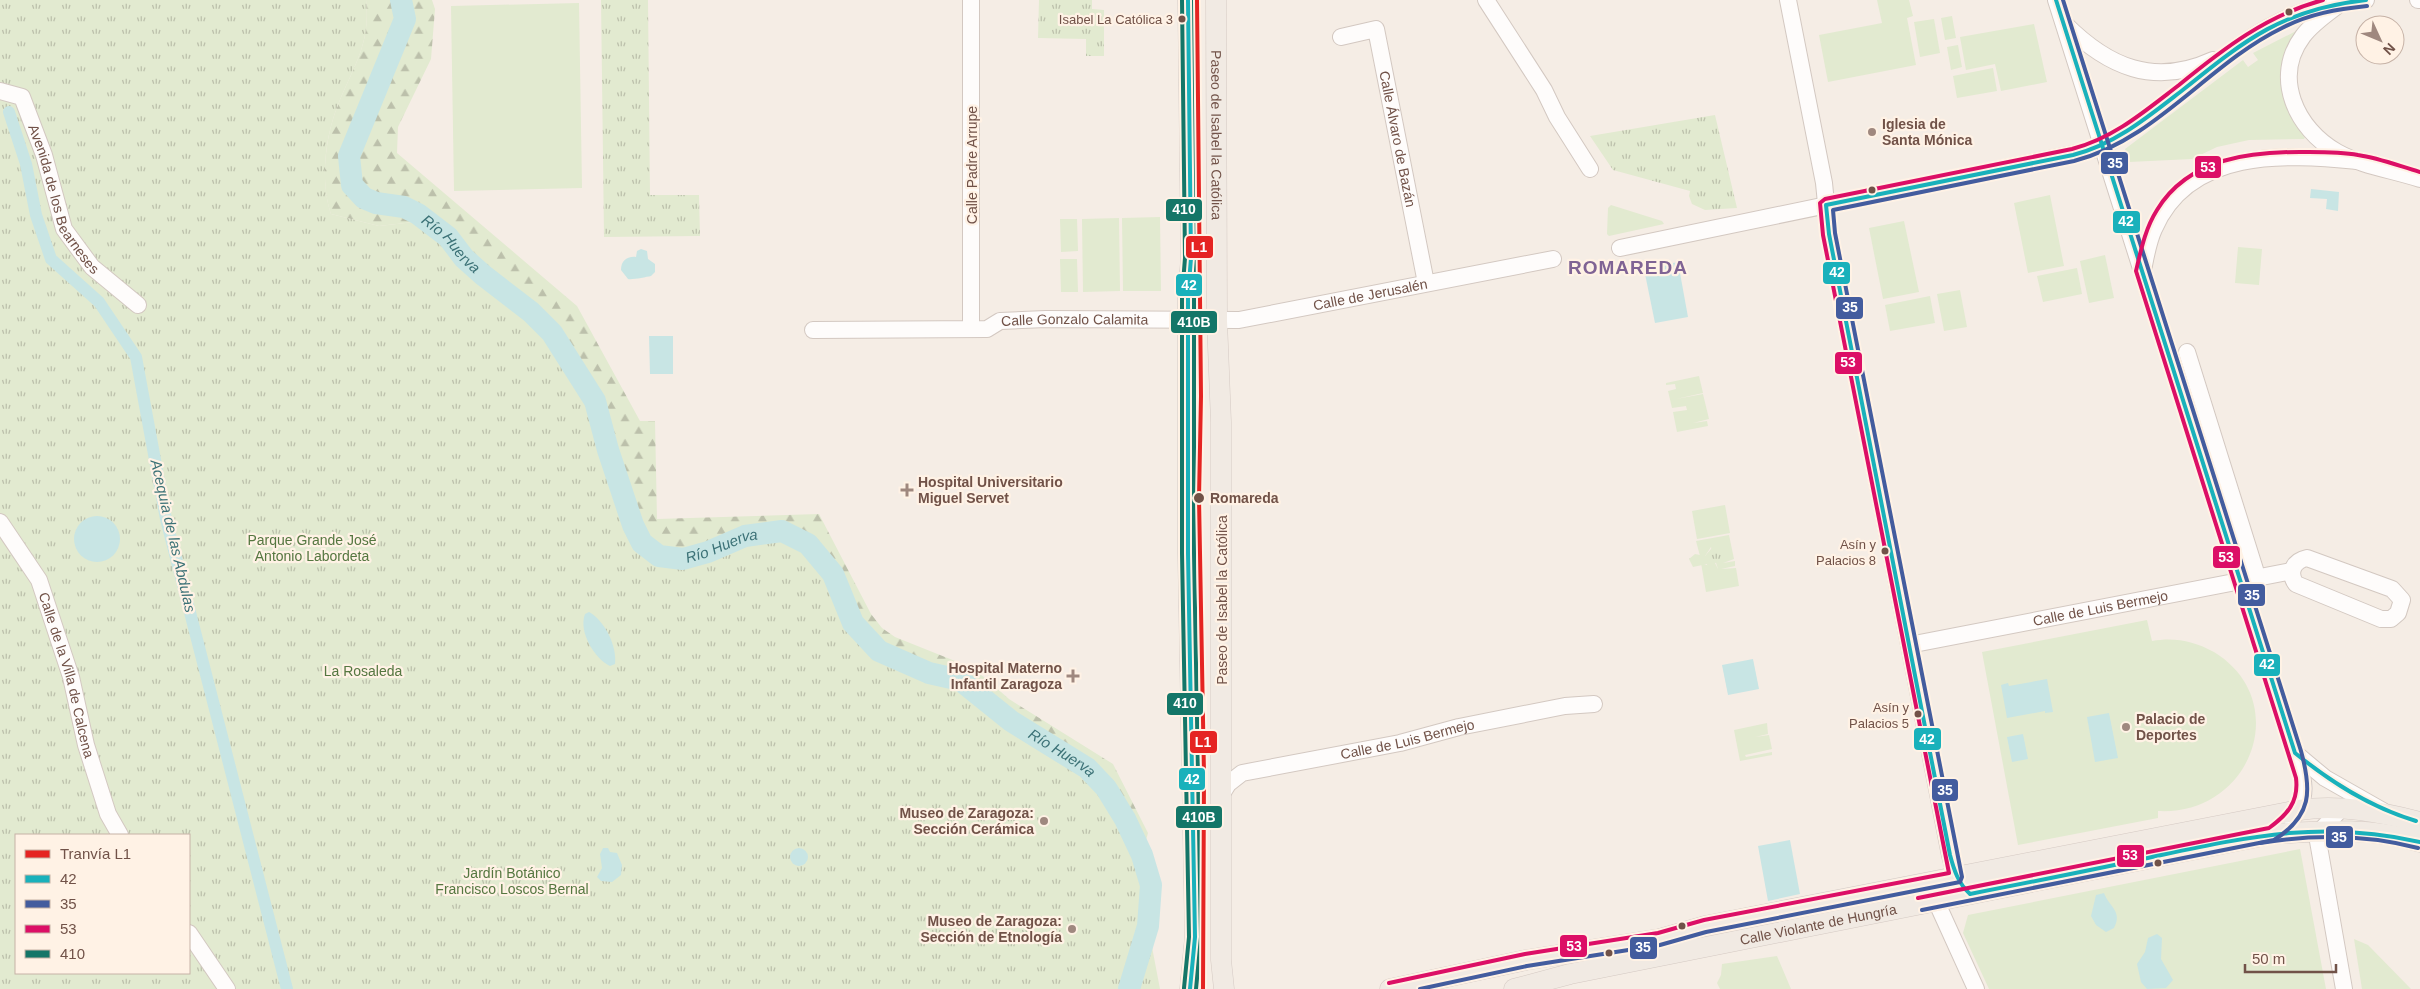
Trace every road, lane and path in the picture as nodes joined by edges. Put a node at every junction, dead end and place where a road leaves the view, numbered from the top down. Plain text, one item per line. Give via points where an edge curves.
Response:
1 (971, 0) edge
2 (1188, 0) edge
3 (1216, 0) edge
4 (1486, 0) edge
5 (1788, 0) edge
6 (2056, 0) edge
7 (2366, 0) edge
8 (2341, 3) junction
9 (2063, 23) junction
10 (1341, 37) dead end
11 (2227, 53) junction
12 (0, 91) edge
13 (2102, 147) junction
14 (2358, 161) junction
15 (1590, 169) dead end
16 (2420, 179) edge
17 (1826, 205) junction
18 (1620, 248) dead end
19 (1553, 259) dead end
20 (2142, 272) junction
21 (1426, 283) junction
22 (138, 305) dead end
23 (1188, 321) junction
24 (1217, 321) junction
25 (972, 329) junction
26 (813, 330) dead end
27 (2187, 352) dead end
28 (0, 522) edge
29 (2292, 570) junction
30 (2257, 576) junction
31 (2240, 580) junction
32 (1909, 645) junction
33 (1594, 704) dead end
34 (1222, 753) junction
35 (2295, 753) junction
36 (1242, 773) junction
37 (1220, 796) junction
38 (2298, 810) junction
39 (2341, 810) junction
40 (2390, 814) junction
41 (2420, 822) edge
42 (2321, 830) junction
43 (119, 834) edge
44 (2272, 834) junction
45 (2420, 842) edge
46 (1956, 878) junction
47 (1917, 886) junction
48 (1970, 894) junction
49 (1936, 900) junction
50 (190, 935) edge
51 (1573, 954) junction
52 (1447, 984) edge
53 (226, 989) edge
54 (1190, 989) edge
55 (1224, 989) edge
56 (1390, 989) edge
57 (1508, 989) edge
58 (1514, 989) edge
59 (1976, 989) edge
60 (2344, 989) edge

1 - 25 street, Calle Padre Arrupe
2 - 23 main road, Paseo de Isabel la Católica via 1191,258
3 - 24 main road, Paseo de Isabel la Católica
4 - 15 street
5 - 17 street
6 - 9 street
7 - 8 street
8 - 11 street via 2273,23
8 - 14 street via 2302,37 2289,73 2290,94 2302,121 2327,146
9 - 11 street via 2105,57 2145,72 2184,70
9 - 13 street
10 - 21 street, Calle Álvaro de Bazán via 1376,29
11 - 13 street via 2140,123
12 - 22 street, Avenida de los Bearneses via 22,97 44,155 64,229 92,267
13 - 17 street
13 - 20 street
14 - 16 street
14 - 20 street via 2270,158 2213,169 2198,177 2168,205 2154,230
17 - 18 street
17 - 32 street
19 - 21 street, Calle de Jerusalén
20 - 31 street
21 - 24 street, Calle de Jerusalén via 1239,320
23 - 24 street, Calle de Jerusalén
23 - 25 street, Calle Gonzalo Calamita via 1046,319 1000,321 987,329
23 - 54 main road, Paseo de Isabel la Católica via 1188,544 1195,937
24 - 34 main road, Paseo de Isabel la Católica via 1221,422
25 - 26 street, Calle Gonzalo Calamita
27 - 30 street
28 - 43 street, Calle de la Villa de Calcena via 39,580 71,677 86,745 108,814
29 - 29 street, Calle de Luis Bermejo via 2292,578 2300,586 2381,619 2391,619 2401,608 2400,596 2392,589 2306,558 2296,563
29 - 30 street, Calle de Luis Bermejo
30 - 31 street, Calle de Luis Bermejo
31 - 32 street, Calle de Luis Bermejo
31 - 35 street
32 - 46 street
33 - 36 street, Calle de Luis Bermejo via 1459,727 1400,743
34 - 36 street
34 - 37 main road, Paseo de Isabel la Católica
35 - 38 street via 2303,787
35 - 40 street, Calle Violante de Hungría via 2332,782
36 - 37 street via 1228,784
37 - 55 main road, Paseo de Isabel la Católica
38 - 39 main road, Calle Violante de Hungría via 2325,807
38 - 44 street
38 - 46 main road, Calle Violante de Hungría
39 - 40 main road, Calle Violante de Hungría
39 - 42 street
40 - 41 main road, Calle Violante de Hungría
42 - 44 main road, Calle Violante de Hungría
42 - 45 main road, Calle Violante de Hungría via 2372,831
42 - 60 street via 2318,841 2320,858
44 - 48 main road, Calle Violante de Hungría
46 - 47 main road, Calle Violante de Hungría
46 - 48 street
47 - 49 street
47 - 51 main road, Calle Violante de Hungría
48 - 49 main road, Calle Violante de Hungría
49 - 58 main road, Calle Violante de Hungría via 1570,974
49 - 59 street
50 - 53 street
51 - 52 main road, Calle Violante de Hungría via 1526,960
51 - 57 main road
52 - 56 main road, Calle Violante de Hungría

